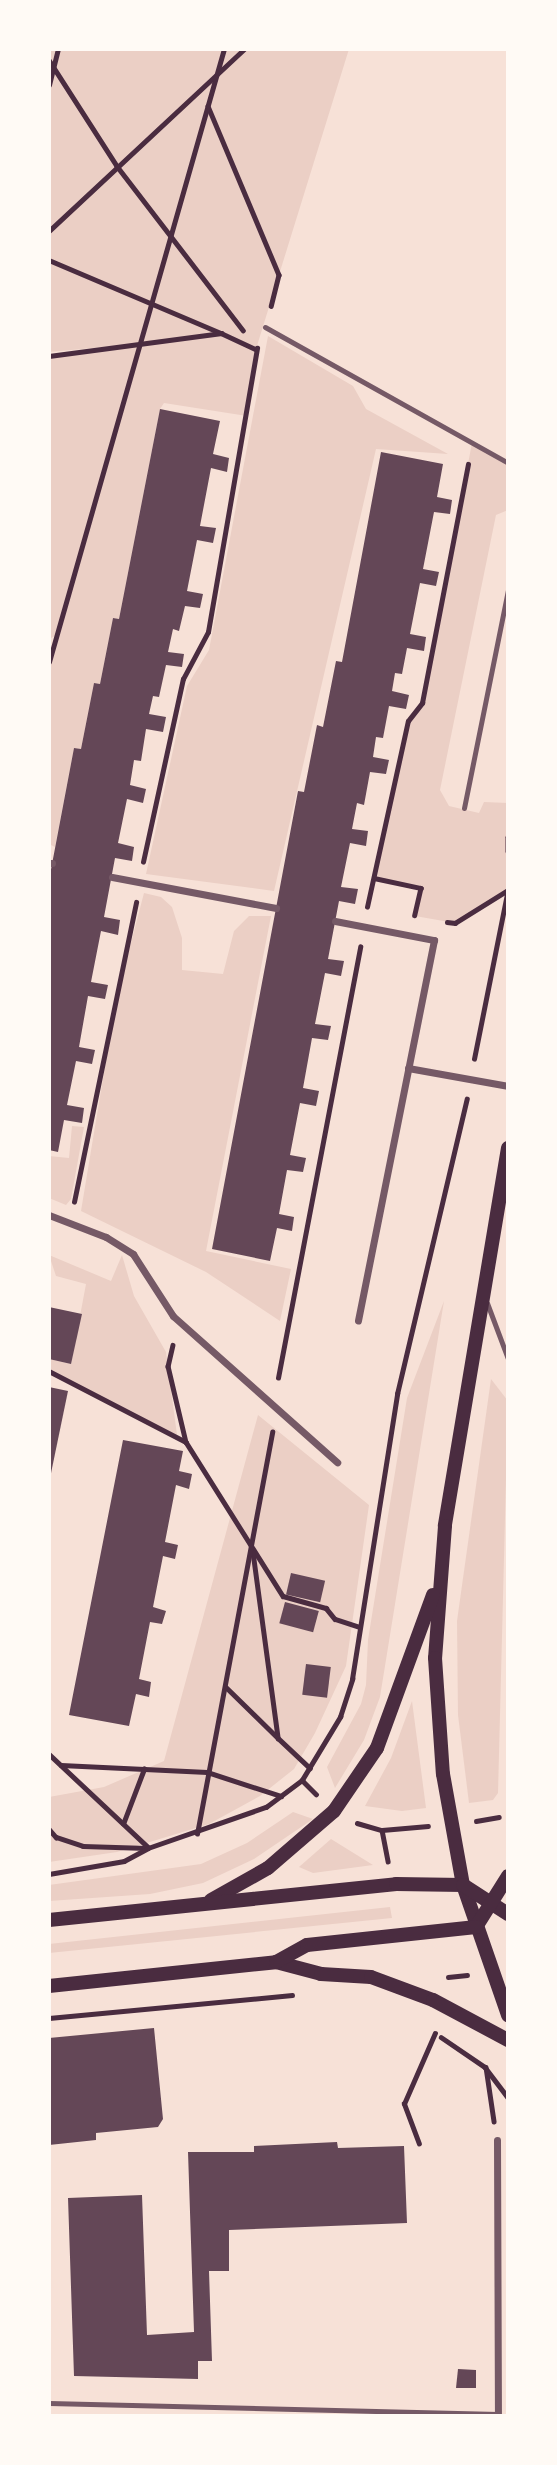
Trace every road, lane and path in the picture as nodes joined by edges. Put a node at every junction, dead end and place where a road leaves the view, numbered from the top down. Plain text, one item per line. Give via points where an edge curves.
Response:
1 (58, 49) edge
2 (224, 49) edge
3 (244, 49) edge
4 (49, 60) edge
5 (54, 66) junction
6 (217, 71) junction
7 (49, 85) edge
8 (208, 105) junction
9 (117, 166) junction
10 (49, 231) edge
11 (170, 235) junction
12 (49, 260) edge
13 (151, 300) junction
14 (265, 327) junction
15 (221, 333) junction
16 (138, 344) junction
17 (259, 351) junction
18 (49, 356) edge
19 (472, 443) junction
20 (508, 463) edge
21 (508, 589) edge
22 (49, 662) edge
23 (464, 808) dead end
24 (508, 838) edge
25 (508, 851) edge
26 (112, 877) dead end
27 (374, 878) junction
28 (140, 883) junction
29 (508, 889) edge
30 (276, 908) dead end
31 (367, 909) junction
32 (379, 911) dead end
33 (403, 915) dead end
34 (415, 916) junction
35 (428, 919) dead end
36 (335, 921) dead end
37 (442, 921) dead end
38 (364, 926) junction
39 (408, 1068) junction
40 (470, 1079) junction
41 (508, 1086) edge
42 (508, 1148) edge
43 (49, 1215) edge
44 (70, 1223) junction
45 (484, 1293) junction
46 (178, 1320) junction
47 (358, 1320) dead end
48 (281, 1346) dead end
49 (508, 1359) edge
50 (49, 1371) edge
51 (276, 1408) junction
52 (186, 1443) junction
53 (337, 1462) dead end
54 (252, 1547) junction
55 (439, 1580) junction
56 (360, 1627) junction
57 (225, 1687) junction
58 (278, 1738) junction
59 (49, 1754) edge
60 (61, 1765) junction
61 (310, 1768) junction
62 (144, 1769) junction
63 (207, 1772) junction
64 (281, 1796) junction
65 (499, 1817) dead end
66 (346, 1820) dead end
67 (468, 1822) dead end
68 (123, 1824) junction
69 (432, 1826) dead end
70 (49, 1829) edge
71 (382, 1830) junction
72 (197, 1834) junction
73 (148, 1848) junction
74 (389, 1866) dead end
75 (49, 1874) edge
76 (508, 1876) edge
77 (463, 1885) junction
78 (491, 1902) junction
79 (206, 1903) junction
80 (508, 1914) edge
81 (49, 1920) edge
82 (475, 1927) junction
83 (276, 1962) junction
84 (471, 1974) dead end
85 (440, 1978) dead end
86 (49, 1986) edge
87 (294, 1995) dead end
88 (508, 2015) edge
89 (49, 2018) edge
90 (424, 2025) dead end
91 (435, 2033) junction
92 (508, 2040) edge
93 (485, 2067) junction
94 (508, 2098) edge
95 (497, 2140) joint
96 (419, 2144) dead end
97 (49, 2403) edge
98 (500, 2415) edge

1 - 5 path
2 - 6 path
3 - 6 path
4 - 5 path
5 - 7 path
5 - 9 path
6 - 8 path
6 - 9 path
8 - 11 path
8 - 14 path via 279,275
9 - 10 path
9 - 11 path
11 - 13 path
11 - 17 path
12 - 13 path
13 - 15 path
13 - 16 path
14 - 17 path
14 - 19 lane
15 - 16 path
15 - 17 path
16 - 18 path
16 - 22 path
17 - 28 path via 208,632 183,679
19 - 20 lane
19 - 27 path via 422,704 408,721
21 - 23 lane
24 - 25 path
26 - 28 street
27 - 31 path
27 - 34 path via 421,888
28 - 30 street
28 - 44 path
29 - 37 path via 455,923
29 - 40 path
31 - 32 path
31 - 38 path
33 - 34 path
34 - 35 path
36 - 38 street
38 - 39 street via 434,940
38 - 48 path
39 - 40 street
39 - 47 street
40 - 41 street
40 - 56 path via 397,1394
42 - 45 main road
43 - 44 street
44 - 46 street via 133,1254
45 - 49 lane
45 - 55 main road
46 - 51 street
46 - 52 path via 168,1366
50 - 52 path
51 - 53 street
51 - 54 path
52 - 54 path
54 - 56 path via 283,1596 326,1608 335,1619
54 - 57 path
54 - 58 path
55 - 77 main road via 437,1717
55 - 79 main road via 377,1748 334,1811 268,1868
56 - 61 path via 340,1717
57 - 58 path
57 - 63 path
58 - 61 path
59 - 60 path
60 - 62 path
60 - 68 path
61 - 64 path
62 - 63 path
62 - 68 path
63 - 64 path
63 - 72 path
64 - 72 path via 266,1807
65 - 67 path
66 - 71 path
68 - 73 path
69 - 71 path
70 - 73 path via 56,1837 83,1846
71 - 74 path
72 - 73 path
73 - 75 path via 124,1861
76 - 78 main road
77 - 78 main road
77 - 79 main road via 396,1884
77 - 82 main road
78 - 80 main road
78 - 82 main road
79 - 81 main road
82 - 83 main road via 307,1945
82 - 88 main road
83 - 86 main road
83 - 92 main road via 321,1974 371,1977 433,2000
84 - 85 path
87 - 89 path
90 - 91 path
91 - 93 path
91 - 96 path via 404,2104
93 - 94 path
93 - 95 path
95 - 98 street
97 - 98 lane

